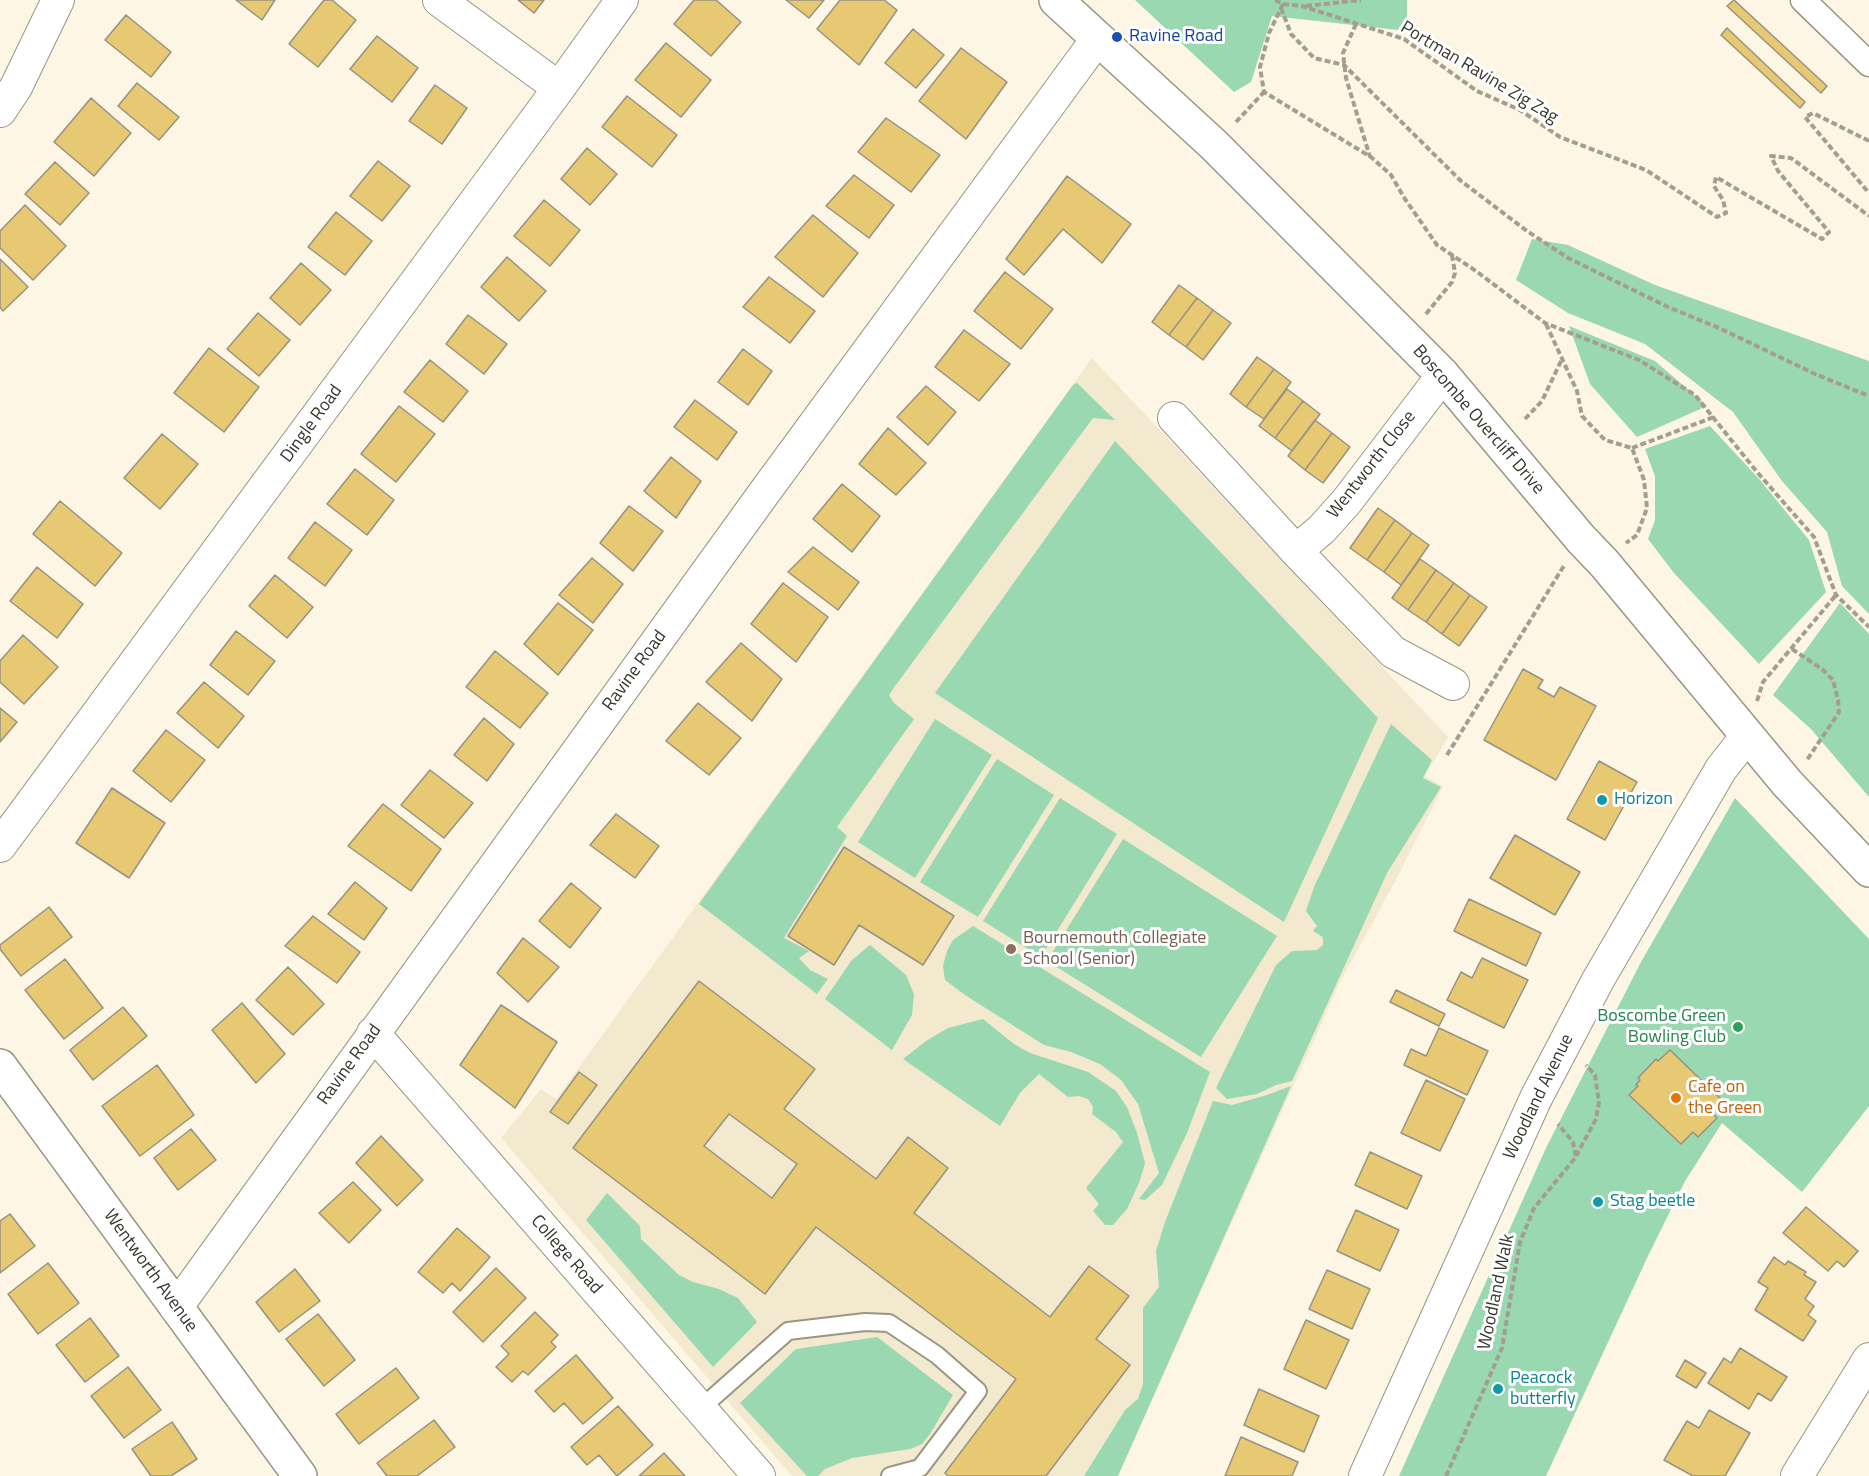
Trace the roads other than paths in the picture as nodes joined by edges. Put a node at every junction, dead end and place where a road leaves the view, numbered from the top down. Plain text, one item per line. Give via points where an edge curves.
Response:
1 (58, 0) edge
2 (439, 0) edge
3 (622, 0) edge
4 (1056, 0) edge
5 (1803, 0) edge
6 (1098, 38) junction
7 (1869, 64) edge
8 (559, 88) junction
9 (0, 111) edge
10 (1443, 375) junction
11 (1174, 418) dead end
12 (1296, 551) junction
13 (1454, 684) dead end
14 (1747, 736) junction
15 (0, 846) edge
16 (1869, 870) edge
17 (373, 1033) junction
18 (0, 1066) edge
19 (176, 1308) junction
20 (1869, 1359) edge
21 (700, 1409) junction
22 (300, 1476) edge
23 (759, 1476) edge
24 (890, 1476) edge
25 (1365, 1476) edge
26 (1797, 1476) edge

1 - 9 street via 16,87
2 - 8 street
3 - 8 street, Dingle Road
4 - 6 street, Boscombe Overcliff Drive
5 - 7 street
6 - 10 street, Boscombe Overcliff Drive via 1214,145
6 - 17 street, Ravine Road
8 - 15 street, Dingle Road
10 - 12 street, Wentworth Close via 1347,501
10 - 14 street, Boscombe Overcliff Drive
11 - 12 street
12 - 13 street via 1393,652
14 - 16 street, Boscombe Overcliff Drive
14 - 25 street, Woodland Avenue via 1721,769 1598,980 1536,1098
17 - 19 street, Ravine Road
17 - 21 street, College Road
18 - 19 street, Wentworth Avenue
19 - 22 street, Wentworth Avenue
20 - 26 street
21 - 23 street, College Road
21 - 24 lane via 788,1331 889,1323 937,1354 978,1391 920,1468

